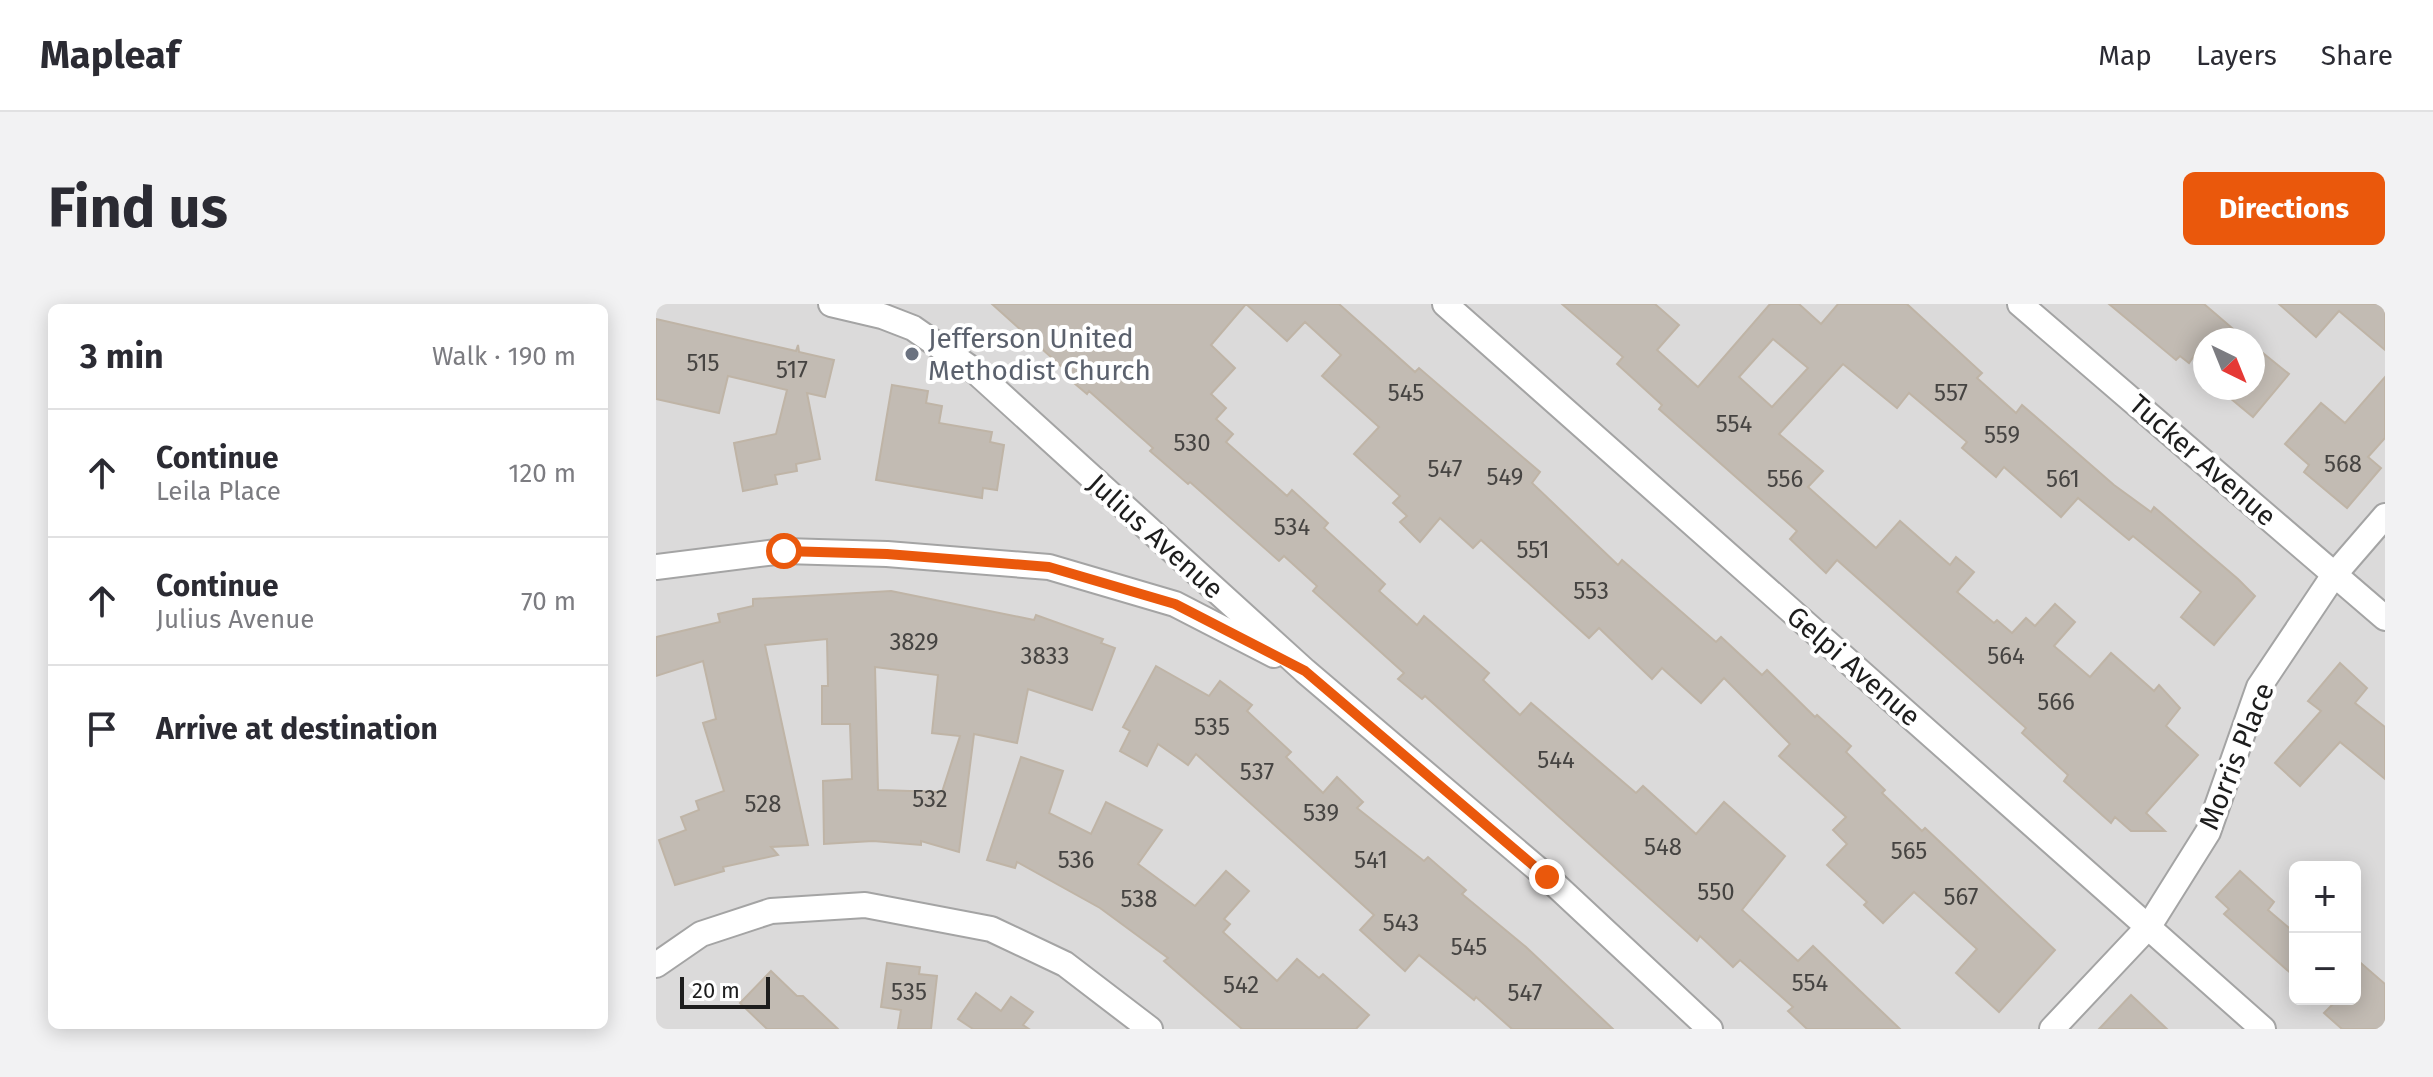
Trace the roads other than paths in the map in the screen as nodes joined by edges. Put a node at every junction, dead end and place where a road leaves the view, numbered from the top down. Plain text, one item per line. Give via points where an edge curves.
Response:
1 (831, 304) edge
2 (1445, 304) edge
3 (2020, 304) edge
4 (2385, 516) edge
5 (656, 567) edge
6 (2334, 575) junction
7 (2385, 618) edge
8 (1305, 671) junction
9 (2149, 926) junction
10 (656, 965) edge
11 (1150, 1029) edge
12 (1710, 1029) edge
13 (2052, 1029) edge
14 (2263, 1029) edge

1 - 8 street, Julius Avenue via 913,328 976,372
2 - 9 street, Gelpi Avenue
3 - 6 street, Tucker Avenue
4 - 6 street, Morris Place
5 - 8 street via 784,551 1049,567 1175,604
6 - 7 street, Tucker Avenue
6 - 9 street, Morris Place via 2259,687 2208,832
8 - 12 street, Julius Avenue via 1547,877
9 - 13 street, Morris Place
9 - 14 street, Gelpi Avenue
10 - 11 street via 701,934 771,911 865,905 991,929 1065,964

